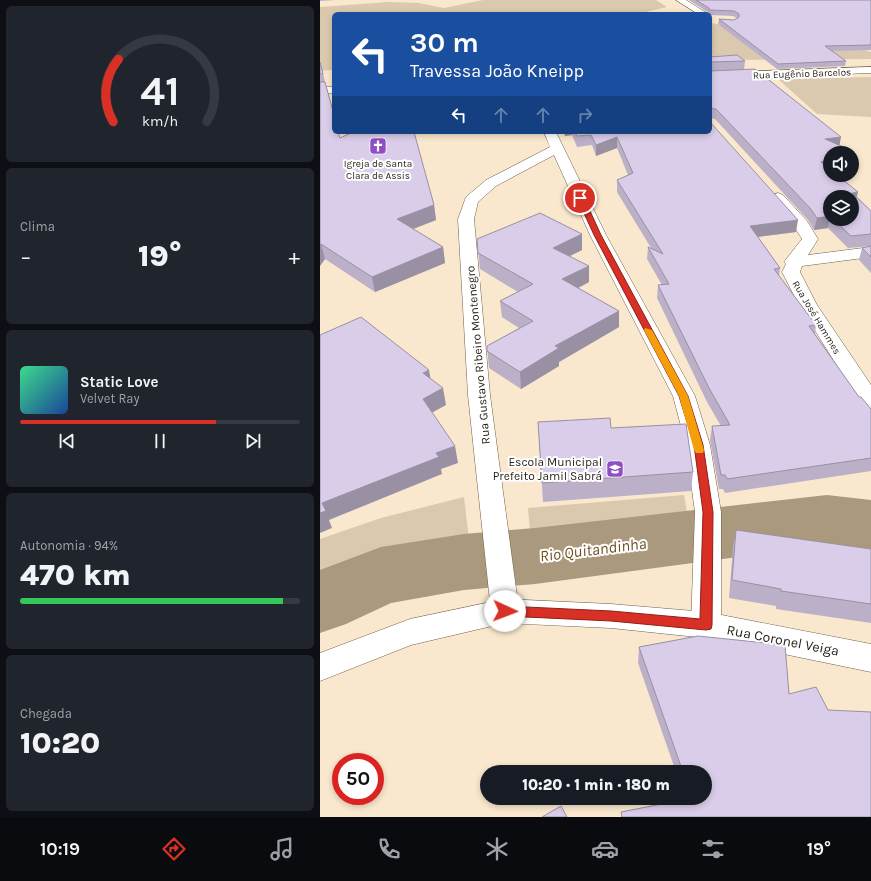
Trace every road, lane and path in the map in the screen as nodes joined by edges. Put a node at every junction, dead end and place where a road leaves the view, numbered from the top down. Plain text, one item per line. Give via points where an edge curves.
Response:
1 (680, 0) edge
2 (701, 12) edge
3 (871, 70) edge
4 (712, 76) edge
5 (320, 90) edge
6 (332, 90) edge
7 (554, 140) edge
8 (769, 188) edge
9 (871, 252) edge
10 (793, 262) junction
11 (871, 402) edge
12 (505, 611) junction
13 (706, 625) junction
14 (871, 658) edge
15 (320, 667) edge

1 - 2 street
3 - 4 street, Rua Eugênio Barcelos
5 - 6 street
7 - 12 street, Rua Gustavo Ribeiro Montenegro via 491,183 471,200 466,219 480,395
7 - 13 street via 598,235 684,396 698,445 708,512
8 - 10 street, Rua José Hammes via 801,224 810,239 806,248
9 - 10 street
10 - 11 street, Rua José Hammes via 791,272 808,305
12 - 13 street, Rua Coronel Veiga via 611,616
12 - 15 street, Rua Coronel Veiga via 410,632 352,652
13 - 14 street, Rua Coronel Veiga

